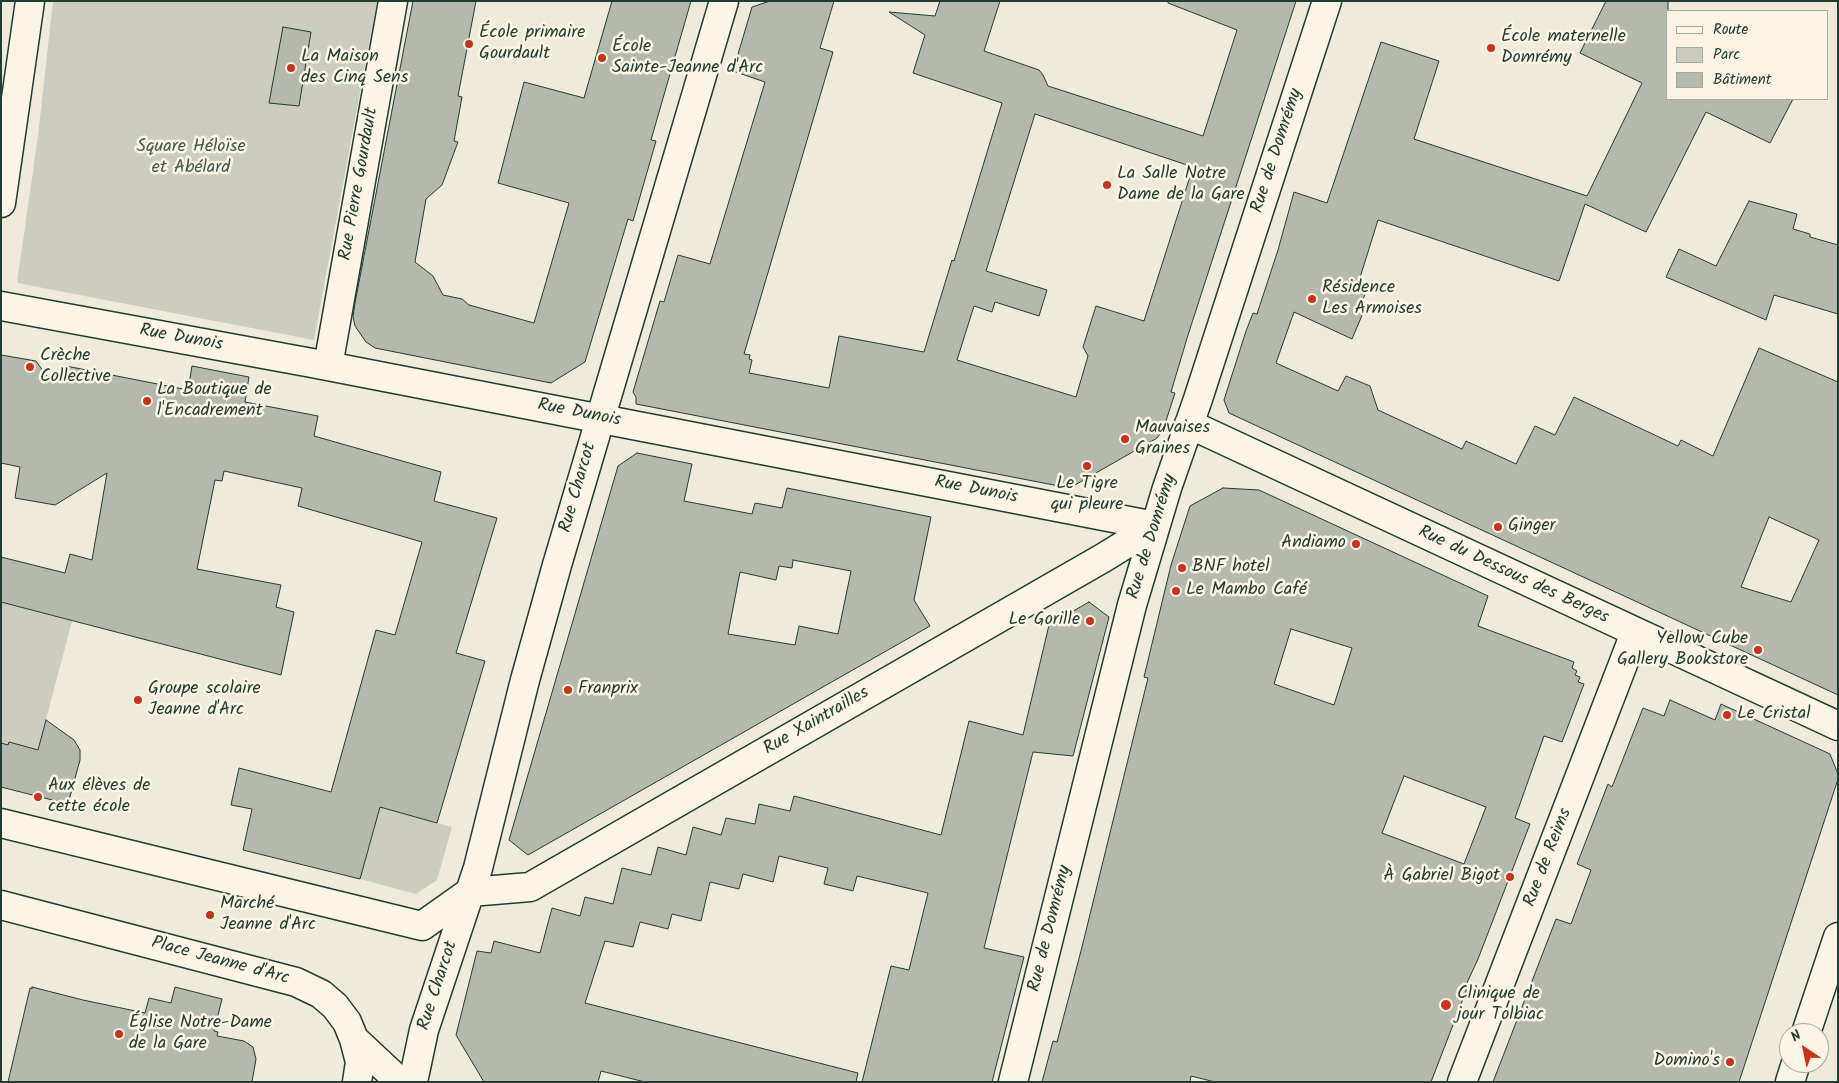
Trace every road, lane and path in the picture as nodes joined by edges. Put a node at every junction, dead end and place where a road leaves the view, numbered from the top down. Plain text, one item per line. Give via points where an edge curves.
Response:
1 (393, 1) edge
2 (724, 1) edge
3 (1327, 1) edge
4 (22, 2) edge
5 (1, 203) edge
6 (1, 306) edge
7 (328, 366) junction
8 (600, 418) junction
9 (1189, 424) junction
10 (1155, 526) junction
11 (1635, 633) junction
12 (1838, 726) edge
13 (1, 823) edge
14 (470, 892) junction
15 (1, 905) edge
16 (1838, 937) edge
17 (1809, 1023) edge
18 (354, 1039) junction
19 (357, 1082) edge
20 (400, 1082) edge
21 (413, 1082) edge
22 (1013, 1082) edge
23 (1462, 1082) edge

1 - 7 street, Rue Pierre Gourdault
2 - 8 street, Rue Charcot
3 - 9 street, Rue de Domrémy
4 - 5 street
6 - 7 street, Rue Dunois
7 - 8 street, Rue Dunois
8 - 10 street, Rue Dunois
8 - 14 street, Rue Charcot via 527,672
9 - 10 street, Rue de Domrémy
9 - 11 street, Rue du Dessous des Berges
10 - 14 street, Rue Xaintrailles via 530,887
10 - 22 street, Rue de Domrémy via 1132,605
11 - 12 street, Rue du Dessous des Berges
11 - 23 street, Rue de Reims
13 - 14 street, Rue Charcot via 422,926
14 - 21 street, Rue Charcot via 424,1030
15 - 18 street, Place Jeanne d'Arc via 296,982 321,994 335,1006
16 - 17 street
18 - 19 street via 360,1062
18 - 20 street, Place Jeanne d'Arc

